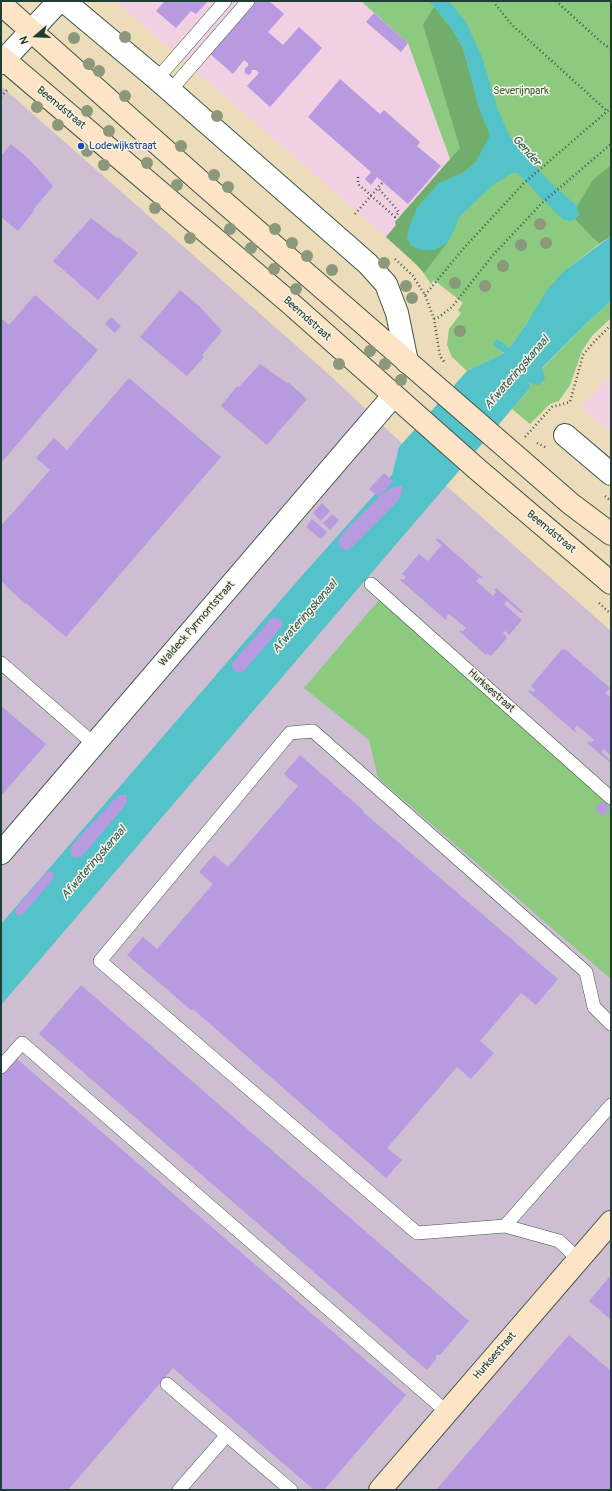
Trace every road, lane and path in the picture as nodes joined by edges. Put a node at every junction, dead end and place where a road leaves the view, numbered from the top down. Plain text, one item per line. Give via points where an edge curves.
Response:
1 (59, 1) edge
2 (64, 1) edge
3 (225, 1) edge
4 (248, 1) edge
5 (493, 1) edge
6 (556, 1) edge
7 (1, 4) edge
8 (32, 31) junction
9 (611, 49) edge
10 (2, 60) edge
11 (164, 85) junction
12 (611, 108) edge
13 (607, 111) junction
14 (611, 144) edge
15 (358, 177) dead end
16 (383, 182) dead end
17 (378, 188) junction
18 (371, 196) junction
19 (355, 214) dead end
20 (434, 318) junction
21 (611, 325) edge
22 (407, 362) junction
23 (448, 368) dead end
24 (393, 396) junction
25 (565, 435) dead end
26 (525, 437) dead end
27 (608, 466) edge
28 (611, 534) edge
29 (611, 583) edge
30 (371, 584) dead end
31 (1, 663) edge
32 (94, 744) junction
33 (611, 798) edge
34 (1, 853) edge
35 (611, 1024) edge
36 (1, 1066) edge
37 (611, 1105) edge
38 (611, 1222) edge
39 (505, 1226) junction
40 (578, 1259) junction
41 (167, 1384) dead end
42 (447, 1412) junction
43 (227, 1436) junction
44 (179, 1490) edge
45 (291, 1490) edge
46 (380, 1490) edge

1 - 8 street
2 - 11 street
3 - 11 lane
4 - 11 lane
5 - 13 path via 511,24
6 - 9 path
7 - 8 main road
8 - 10 street
8 - 22 main road
10 - 24 main road, Beemdstraat via 290,303
11 - 22 street via 368,264 386,284 397,313
12 - 13 path
13 - 20 path via 524,183 463,249 426,295
14 - 20 path via 542,203 493,255 452,307
15 - 18 path via 358,184
16 - 17 path
17 - 18 path
17 - 18 path via 399,212 395,217
18 - 19 path
20 - 23 path via 440,356
21 - 26 path via 583,355 570,402 552,407
22 - 28 main road via 571,504
24 - 29 main road, Beemdstraat
24 - 32 street, Waldeck Pyrmontstraat
25 - 27 street
30 - 33 lane, Hurksestraat
31 - 32 lane
32 - 34 street, Waldeck Pyrmontstraat
35 - 39 lane via 594,1007 586,972 313,731 290,733 100,961 416,1233
36 - 42 lane via 22,1043
37 - 39 lane
38 - 40 main road, Hurksestraat
39 - 40 lane via 559,1241
40 - 42 main road, Hurksestraat
41 - 43 lane
42 - 46 main road, Hurksestraat
43 - 44 lane
43 - 45 lane

